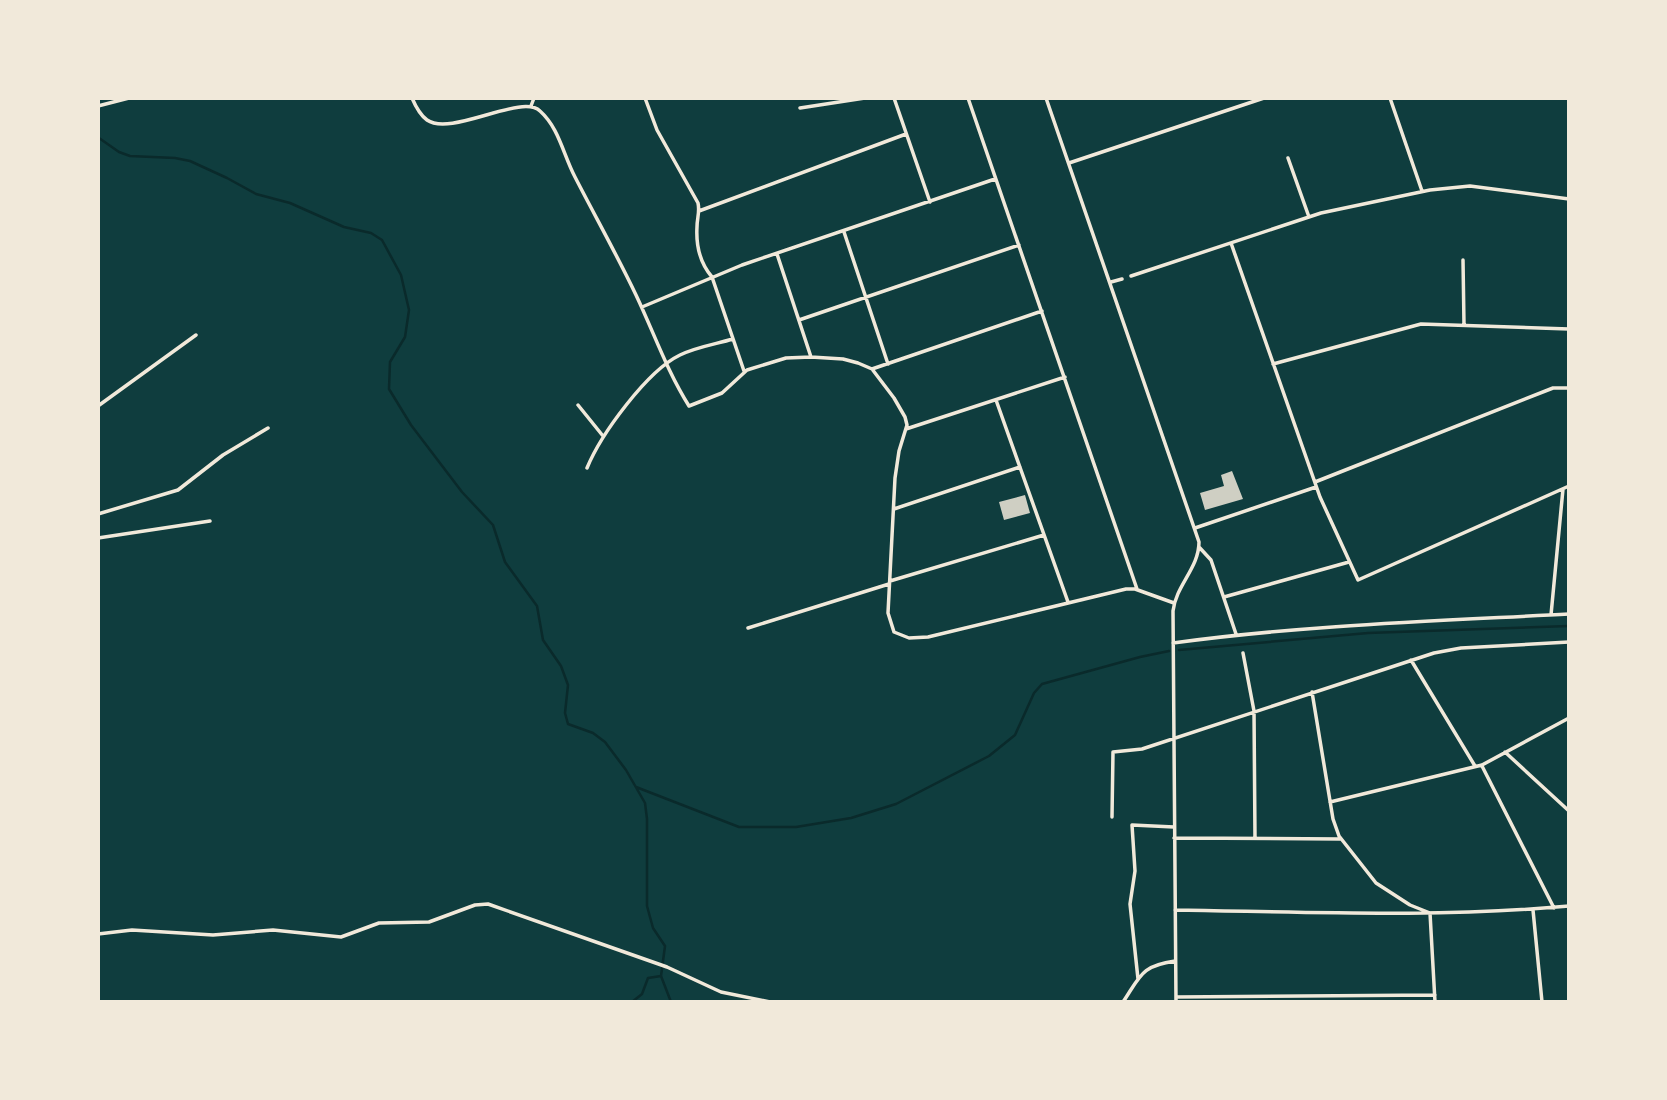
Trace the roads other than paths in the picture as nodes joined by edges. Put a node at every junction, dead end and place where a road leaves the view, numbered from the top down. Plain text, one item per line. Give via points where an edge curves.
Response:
1 (130, 98) edge
2 (412, 98) edge
3 (534, 98) edge
4 (645, 98) edge
5 (864, 98) edge
6 (894, 98) edge
7 (968, 98) edge
8 (1046, 98) edge
9 (1264, 98) edge
10 (1390, 98) edge
11 (98, 106) edge
12 (531, 106) junction
13 (800, 108) dead end
14 (906, 134) junction
15 (1288, 158) dead end
16 (1069, 163) junction
17 (995, 179) junction
18 (1422, 191) junction
19 (1569, 199) edge
20 (930, 202) junction
21 (699, 211) junction
22 (1309, 217) junction
23 (844, 232) junction
24 (1231, 243) junction
25 (1019, 245) junction
26 (777, 254) junction
27 (1463, 260) dead end
28 (1131, 276) dead end
29 (712, 277) junction
30 (1122, 279) dead end
31 (1111, 282) junction
32 (866, 297) junction
33 (641, 307) junction
34 (1042, 311) junction
35 (799, 320) junction
36 (1464, 325) junction
37 (1569, 329) edge
38 (196, 335) dead end
39 (733, 339) junction
40 (811, 357) junction
41 (888, 363) junction
42 (1273, 364) junction
43 (666, 366) junction
44 (872, 369) junction
45 (744, 372) junction
46 (1065, 377) junction
47 (1569, 388) edge
48 (996, 400) junction
49 (578, 405) dead end
50 (98, 406) edge
51 (268, 428) dead end
52 (906, 429) junction
53 (603, 436) junction
54 (1020, 467) junction
55 (587, 468) dead end
56 (1315, 484) junction
57 (1569, 486) edge
58 (1563, 489) junction
59 (894, 509) junction
60 (98, 514) edge
61 (210, 521) dead end
62 (1195, 528) junction
63 (1044, 535) junction
64 (98, 538) edge
65 (1199, 547) junction
66 (1349, 562) junction
67 (890, 583) junction
68 (1137, 590) junction
69 (1224, 597) junction
70 (1068, 603) junction
71 (1174, 603) junction
72 (1569, 614) edge
73 (1551, 615) junction
74 (748, 628) dead end
75 (1236, 635) junction
76 (1569, 642) edge
77 (1173, 643) junction
78 (1243, 653) dead end
79 (1411, 660) junction
80 (1312, 692) junction
81 (1254, 711) junction
82 (1569, 718) edge
83 (1174, 738) junction
84 (1505, 752) junction
85 (1482, 765) junction
86 (1475, 766) junction
87 (1330, 802) junction
88 (1569, 811) edge
89 (1112, 817) dead end
90 (1174, 827) junction
91 (1174, 838) junction
92 (1255, 838) junction
93 (1341, 839) junction
94 (1569, 906) edge
95 (1554, 908) junction
96 (1533, 909) junction
97 (1175, 910) junction
98 (1430, 913) junction
99 (98, 934) edge
100 (1176, 960) junction
101 (1138, 979) junction
102 (1435, 995) junction
103 (1176, 1000) edge
104 (770, 1002) edge
105 (1123, 1002) edge
106 (1436, 1002) edge
107 (1542, 1002) edge

1 - 11 street
2 - 12 street via 425,119 435,123
3 - 12 street
4 - 21 street
5 - 13 street
6 - 14 street
7 - 17 street
8 - 16 street
9 - 16 street
10 - 18 street
12 - 33 street via 554,127
14 - 20 street
14 - 21 street
15 - 22 street
16 - 31 street
17 - 20 street
17 - 25 street
18 - 19 street via 1471,186
18 - 22 street
20 - 23 street
21 - 29 street via 698,244
22 - 24 street
23 - 26 street
23 - 32 street
24 - 28 street
24 - 42 street
25 - 32 street
25 - 34 street
26 - 29 street
26 - 35 street
27 - 36 street
29 - 33 street
29 - 39 street
30 - 31 street
31 - 62 street
32 - 35 street
32 - 41 street
33 - 43 street
34 - 41 street
34 - 46 street
35 - 40 street
36 - 37 street
36 - 42 street via 1413,325
38 - 50 street
39 - 43 street via 681,355
39 - 45 street
40 - 44 street via 851,361
40 - 45 street via 786,359
41 - 44 street
42 - 56 street
43 - 45 street via 689,406 722,393
43 - 53 street
44 - 52 street via 902,412
46 - 48 street
46 - 68 street
47 - 56 street via 1553,388
48 - 52 street
48 - 54 street
49 - 53 street
51 - 60 street via 178,490
52 - 59 street via 897,463
53 - 55 street
54 - 59 street
54 - 63 street
56 - 62 street
56 - 66 street
57 - 58 street
58 - 66 street via 1358,580
58 - 73 street
59 - 67 street
61 - 64 street
62 - 65 street
63 - 67 street
63 - 70 street
65 - 69 street via 1209,556
65 - 71 street
66 - 69 street
67 - 70 street via 891,627 909,638
67 - 74 street
68 - 70 street
68 - 71 street
69 - 75 street
71 - 77 street
72 - 73 street
73 - 75 street
75 - 77 street
76 - 79 street via 1461,648
77 - 83 street
78 - 81 street
79 - 80 street
79 - 86 street
80 - 81 street
80 - 87 street
81 - 83 street
81 - 92 street
82 - 84 street
83 - 89 street via 1114,752
83 - 90 street
84 - 85 street
84 - 88 street
85 - 86 street
85 - 95 street
86 - 87 street
87 - 93 street
90 - 91 street
90 - 101 street via 1132,824 1135,871 1130,904
91 - 92 street
91 - 97 street
92 - 93 street
93 - 98 street via 1376,883
94 - 95 street
95 - 96 street
96 - 98 street
96 - 107 street
97 - 98 street
97 - 100 street
98 - 102 street
99 - 104 street via 132,930 213,935 273,930 341,937 379,923 429,922 488,904 667,967 721,992
100 - 101 street via 1152,965
100 - 103 street
101 - 105 street
102 - 103 street
102 - 106 street

